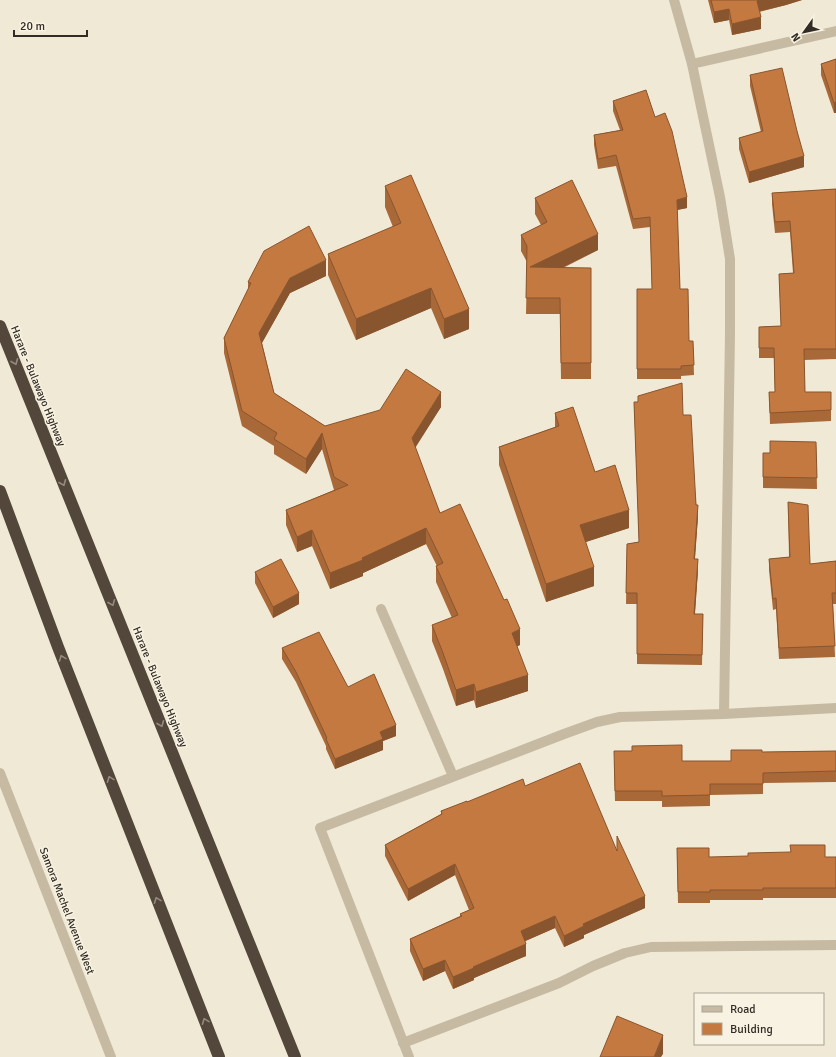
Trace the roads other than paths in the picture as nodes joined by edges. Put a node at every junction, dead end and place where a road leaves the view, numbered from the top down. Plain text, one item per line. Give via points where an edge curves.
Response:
1 (674, 0) edge
2 (836, 31) edge
3 (692, 64) junction
4 (0, 326) edge
5 (0, 491) edge
6 (381, 609) dead end
7 (836, 708) edge
8 (724, 714) junction
9 (0, 774) edge
10 (453, 776) junction
11 (836, 944) edge
12 (403, 1043) junction
13 (111, 1057) edge
14 (219, 1057) edge
15 (295, 1057) edge
16 (409, 1057) edge

1 - 3 street
2 - 3 street
3 - 8 street via 720,197 730,259
4 -> 15 highway, Harare - Bulawayo Highway
14 -> 5 highway via 58,647
6 - 10 street
7 - 8 street
8 - 10 street via 620,717 597,722
9 - 13 street, Samora Machel Avenue West
10 - 12 street via 320,828
11 - 12 street via 651,947 625,953 559,983
12 - 16 street

